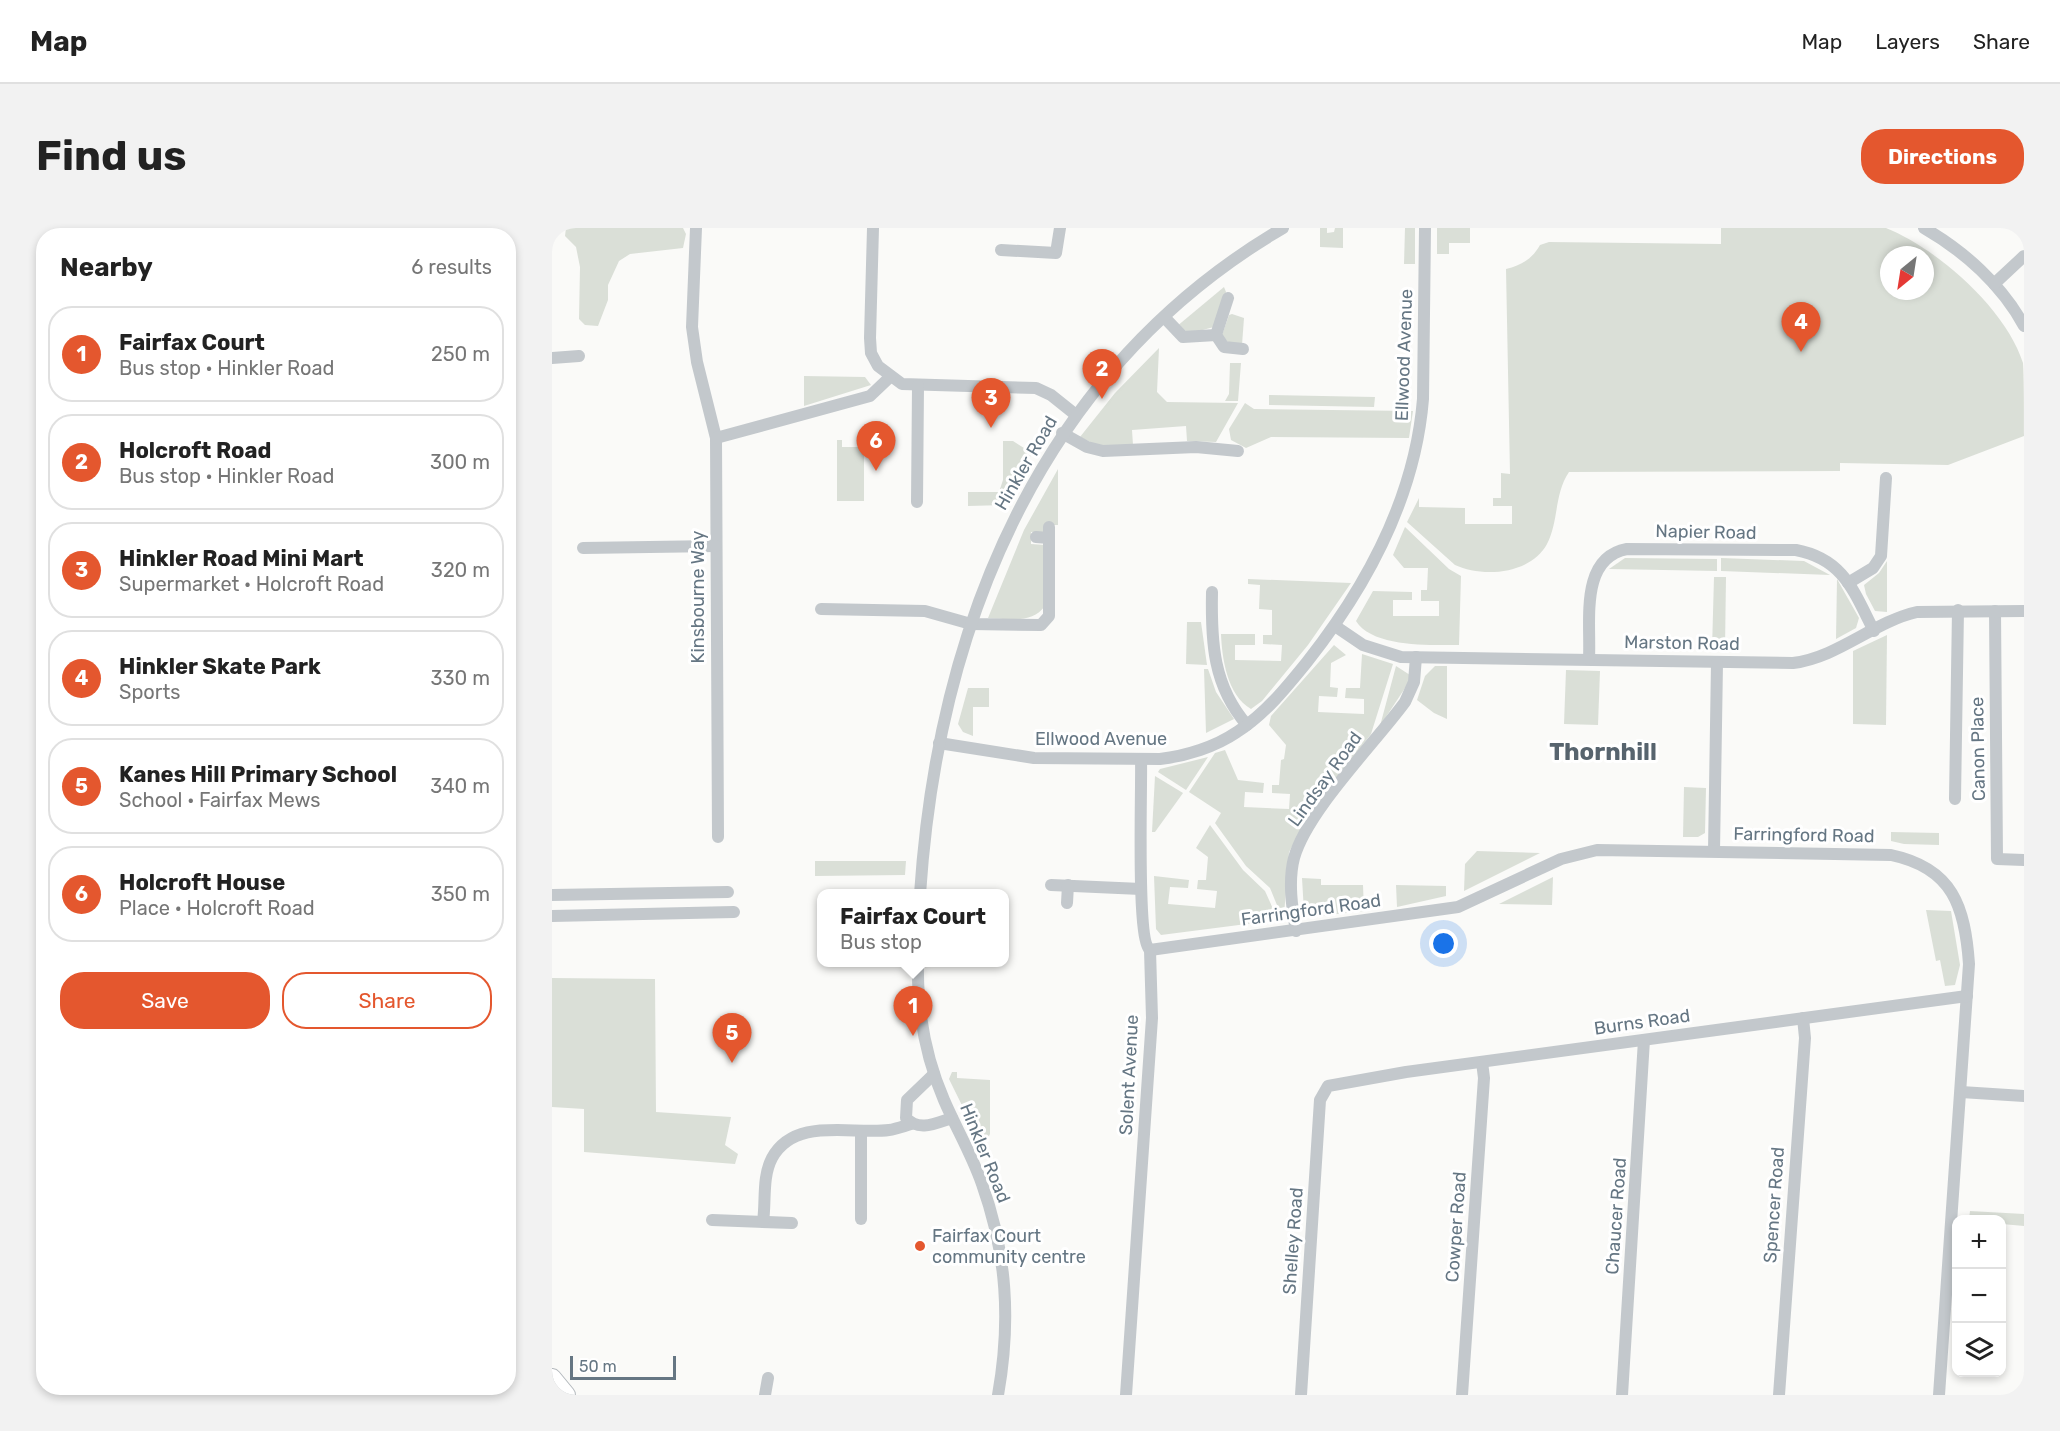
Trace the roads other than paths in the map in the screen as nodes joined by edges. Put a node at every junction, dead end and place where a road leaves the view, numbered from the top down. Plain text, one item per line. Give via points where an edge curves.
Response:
1 (696, 228) edge
2 (873, 228) edge
3 (1060, 228) edge
4 (1283, 228) edge
5 (1425, 228) edge
6 (1924, 228) edge
7 (1001, 250) dead end
8 (2024, 256) edge
9 (1994, 284) junction
10 (1228, 298) dead end
11 (1164, 317) junction
12 (2024, 326) edge
13 (1216, 335) junction
14 (1239, 352) dead end
15 (579, 356) dead end
16 (552, 358) edge
17 (890, 377) junction
18 (918, 386) junction
19 (1076, 415) junction
20 (1062, 433) junction
21 (716, 438) junction
22 (1238, 451) dead end
23 (1886, 478) dead end
24 (917, 502) dead end
25 (1045, 534) dead end
26 (716, 546) junction
27 (583, 548) dead end
28 (1848, 583) junction
29 (1212, 592) dead end
30 (821, 609) dead end
31 (1958, 610) junction
32 (1995, 611) junction
33 (2024, 611) edge
34 (971, 624) junction
35 (1335, 626) junction
36 (1874, 631) junction
37 (1416, 657) junction
38 (1589, 659) junction
39 (1717, 663) junction
40 (1247, 725) junction
41 (939, 743) junction
42 (1141, 760) junction
43 (1955, 799) dead end
44 (718, 837) dead end
45 (1714, 851) junction
46 (2024, 860) edge
47 (1051, 885) dead end
48 (1068, 885) junction
49 (921, 889) edge
50 (1141, 889) junction
51 (728, 892) dead end
52 (552, 895) edge
53 (1067, 903) dead end
54 (734, 912) dead end
55 (552, 916) edge
56 (1296, 931) junction
57 (1150, 950) junction
58 (918, 967) edge
59 (1967, 996) junction
60 (1803, 1018) junction
61 (1644, 1040) junction
62 (1482, 1062) junction
63 (934, 1074) junction
64 (1324, 1090) joint
65 (1961, 1092) junction
66 (2024, 1096) edge
67 (952, 1118) junction
68 (911, 1124) junction
69 (861, 1131) junction
70 (861, 1219) dead end
71 (712, 1220) dead end
72 (763, 1222) junction
73 (792, 1223) dead end
74 (552, 1378) edge
75 (768, 1378) dead end
76 (566, 1395) edge
77 (765, 1395) edge
78 (998, 1395) edge
79 (1126, 1395) edge
80 (1301, 1395) edge
81 (1462, 1395) edge
82 (1622, 1395) edge
83 (1779, 1395) edge
84 (1939, 1395) edge

1 - 21 street, Kinsbourne Way via 692,327
2 - 17 street via 872,352 878,366
3 - 7 street via 1056,253
4 - 11 street, Hinkler Road via 1251,247
5 - 35 street, Ellwood Avenue via 1423,399 1415,453 1376,557
6 - 9 street via 1962,254
8 - 9 street
9 - 12 street
10 - 13 street
11 - 13 street via 1183,337
11 - 19 street, Hinkler Road via 1111,371
13 - 14 street via 1224,347
15 - 16 street
17 - 18 street
17 - 21 street via 870,396
18 - 19 street via 1036,388
18 - 24 street
19 - 20 street, Hinkler Road
20 - 22 street via 1103,451 1196,447
20 - 34 street, Hinkler Road via 994,560
21 - 26 street, Kinsbourne Way
23 - 28 street via 1881,556 1873,568
25 - 34 street via 1049,616 1046,622
26 - 27 street
26 - 44 street, Kinsbourne Way
28 - 36 street, Napier Road
28 - 38 street, Napier Road via 1831,563 1796,550 1620,550 1607,556 1594,574
29 - 40 street via 1216,668 1228,697
30 - 34 street via 925,611
31 - 32 street, Marston Road
31 - 36 street, Marston Road via 1909,614
31 - 43 street
32 - 33 street, Marston Road
32 - 46 street, Canon Place via 1997,859
34 - 41 street, Hinkler Road
35 - 37 street, Marston Road via 1372,648
35 - 40 street, Ellwood Avenue via 1290,683
36 - 39 street, Marston Road via 1810,661
37 - 38 street, Marston Road
37 - 56 street, Lindsay Road via 1414,682 1406,702 1324,805 1300,843 1291,880
38 - 39 street, Marston Road
39 - 45 street
40 - 42 street, Ellwood Avenue via 1228,738 1186,754
41 - 42 street, Ellwood Avenue via 1010,756
41 - 49 street, Hinkler Road
42 - 50 street, Solent Avenue
45 - 56 street, Farringford Road via 1586,852 1561,859 1458,907
45 - 59 street, Farringford Road via 1891,855 1923,866 1945,883 1960,907 1970,964
47 - 48 street
48 - 50 street
48 - 53 street
50 - 57 street, Solent Avenue via 1144,942
51 - 52 street
54 - 55 street
56 - 57 street, Farringford Road
57 - 79 street, Solent Avenue via 1152,1018
58 - 63 street, Hinkler Road via 922,1033
59 - 60 street, Burns Road
59 - 65 street, Farringford Road
60 - 61 street, Burns Road
60 - 83 street, Spencer Road via 1805,1038
61 - 62 street, Burns Road
61 - 82 street, Chaucer Road
62 - 64 street, Burns Road via 1338,1082
62 - 81 street, Cowper Road
63 - 67 street, Hinkler Road
63 - 68 street via 907,1100 906,1118
64 - 80 street, Shelley Road via 1319,1113
65 - 66 street
65 - 84 street, Farringford Road
67 - 68 street via 921,1127
67 - 78 street, Hinkler Road via 982,1182 1005,1274 1004,1364
68 - 69 street via 890,1130
69 - 70 street
69 - 72 street via 809,1132 789,1141 772,1158
71 - 72 street
72 - 73 street
74 - 76 main road
75 - 77 street

